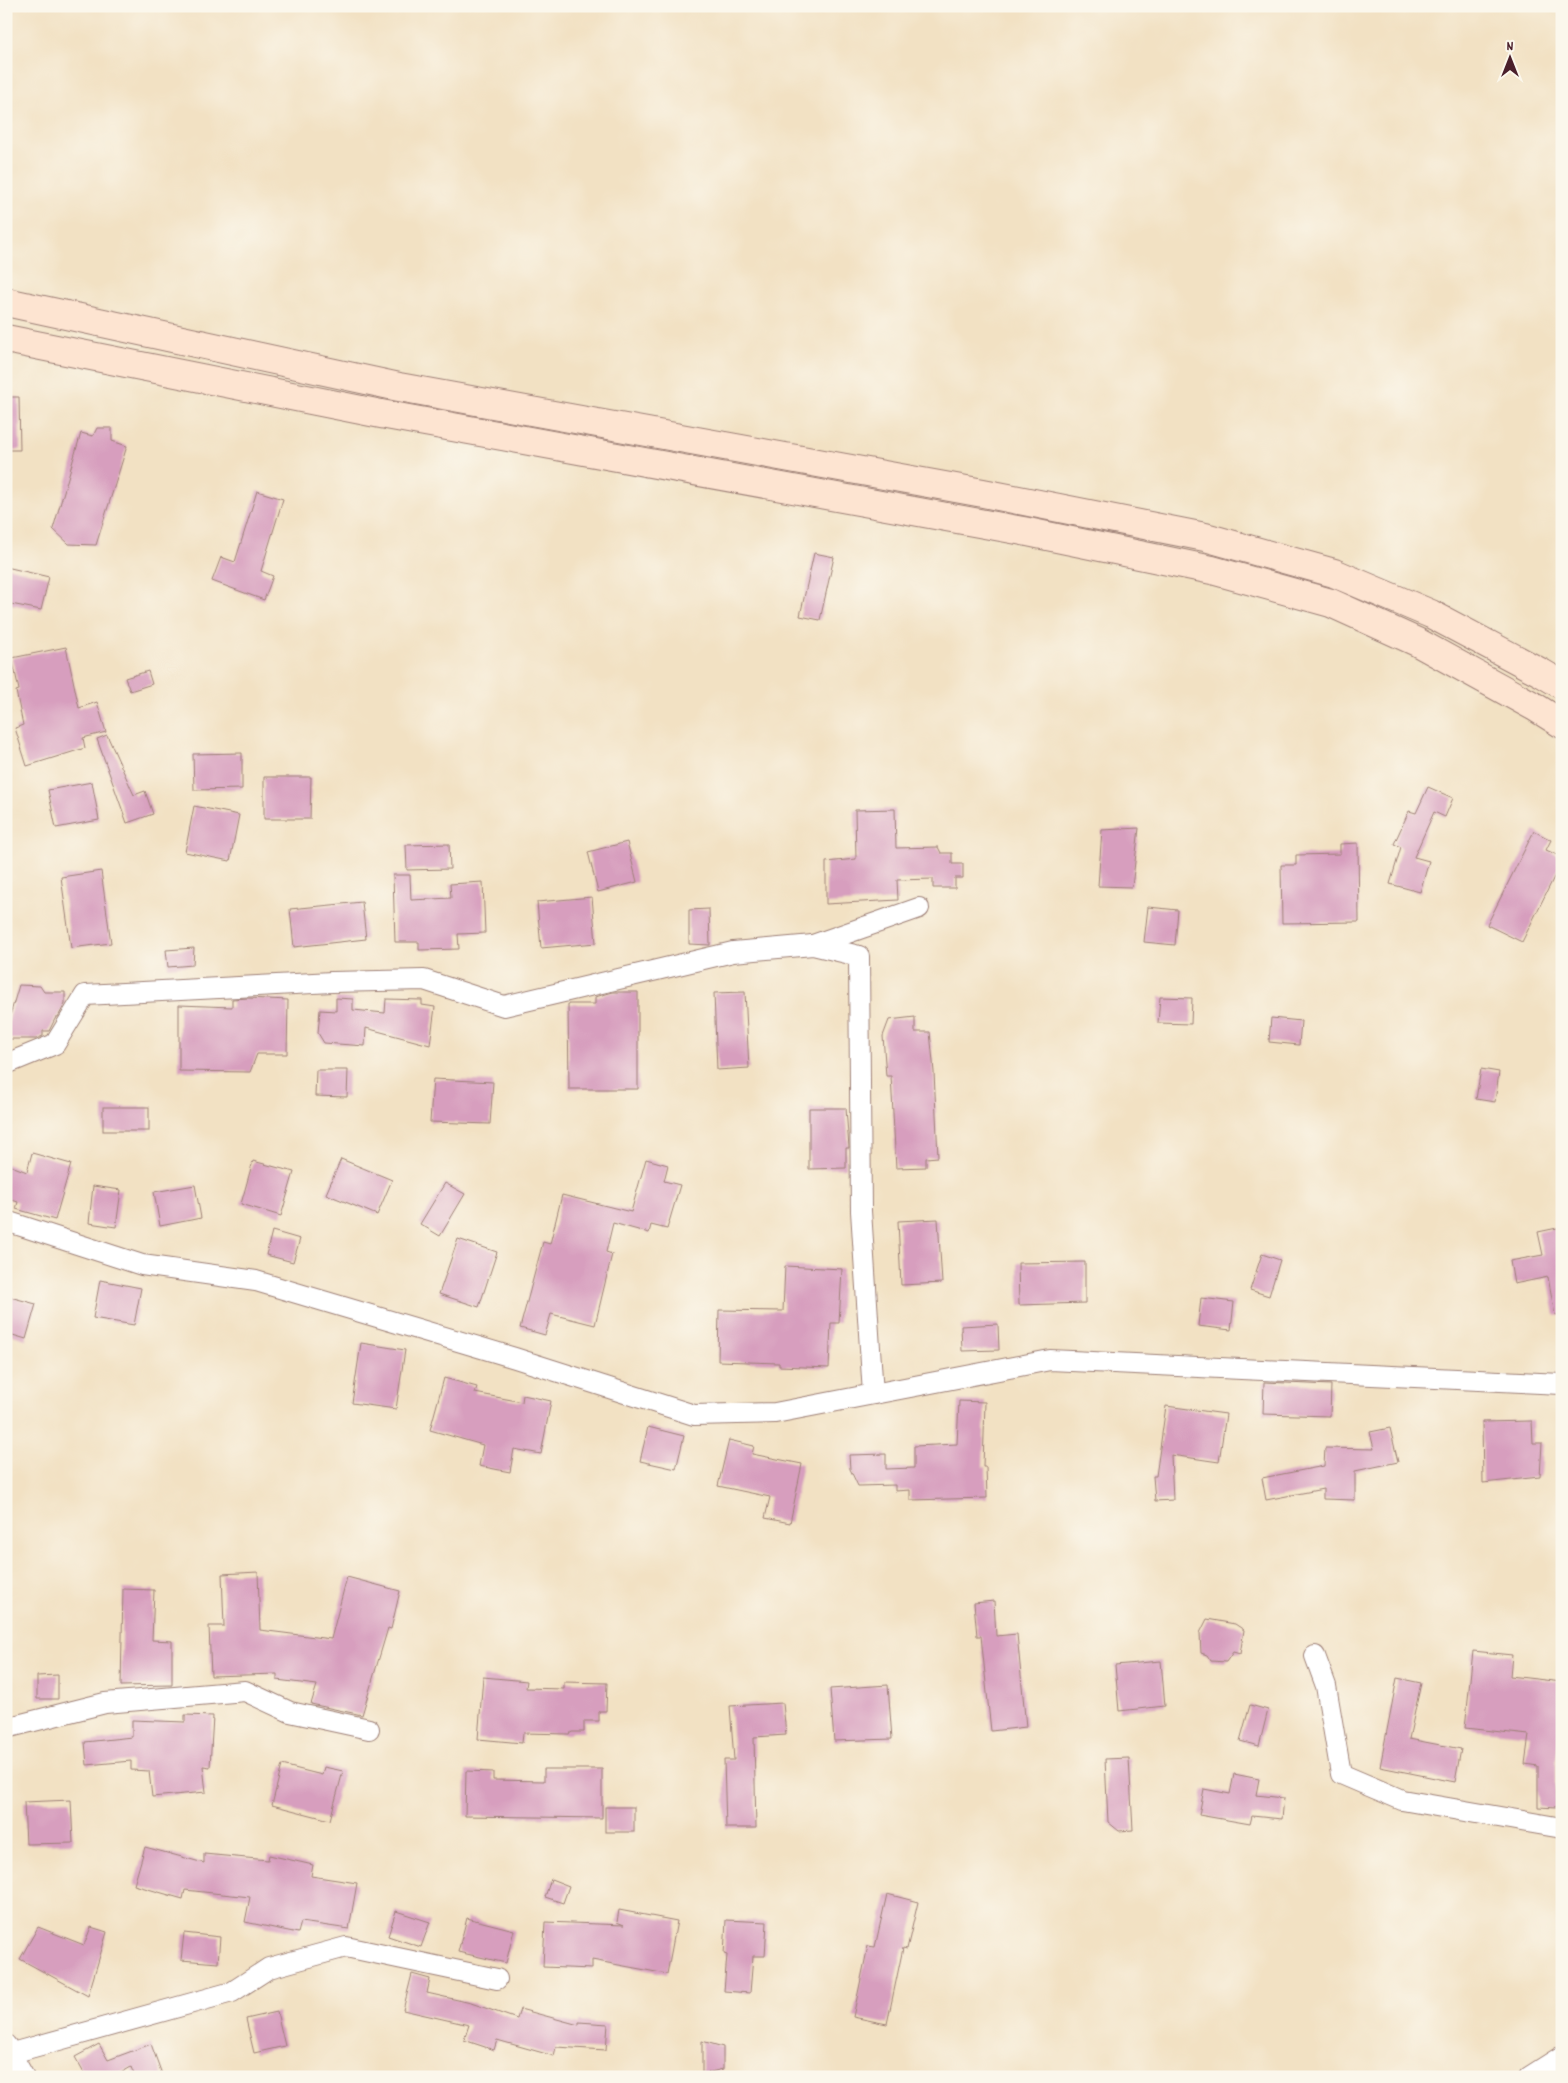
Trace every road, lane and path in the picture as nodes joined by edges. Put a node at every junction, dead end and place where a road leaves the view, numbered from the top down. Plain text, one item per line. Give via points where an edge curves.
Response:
1 (6, 302) edge
2 (6, 340) edge
3 (1562, 686) edge
4 (1562, 724) edge
5 (919, 908) dead end
6 (813, 945) junction
7 (6, 1064) edge
8 (6, 1221) edge
9 (1562, 1384) edge
10 (873, 1394) junction
11 (1315, 1656) dead end
12 (6, 1728) edge
13 (369, 1729) dead end
14 (1562, 1828) edge
15 (497, 1979) dead end
16 (9, 2049) edge
17 (1562, 2056) edge
18 (24, 2077) edge
19 (1529, 2077) edge

1 - 3 main road via 399,387 1205,536 1334,573 1431,614
2 - 4 main road via 381,414 1023,531 1212,570 1331,603 1417,642
5 - 6 street
6 - 7 street via 733,952 504,1006 424,980 85,996 55,1044
6 - 10 street via 859,956 860,1211
8 - 10 street via 142,1265 256,1280 694,1415 775,1413
9 - 10 street via 1050,1360
11 - 14 street via 1326,1686 1341,1774 1402,1800
12 - 13 street via 105,1703 245,1691 290,1712
15 - 16 street via 346,1948 269,1968 232,1992
16 - 18 street
17 - 19 street

